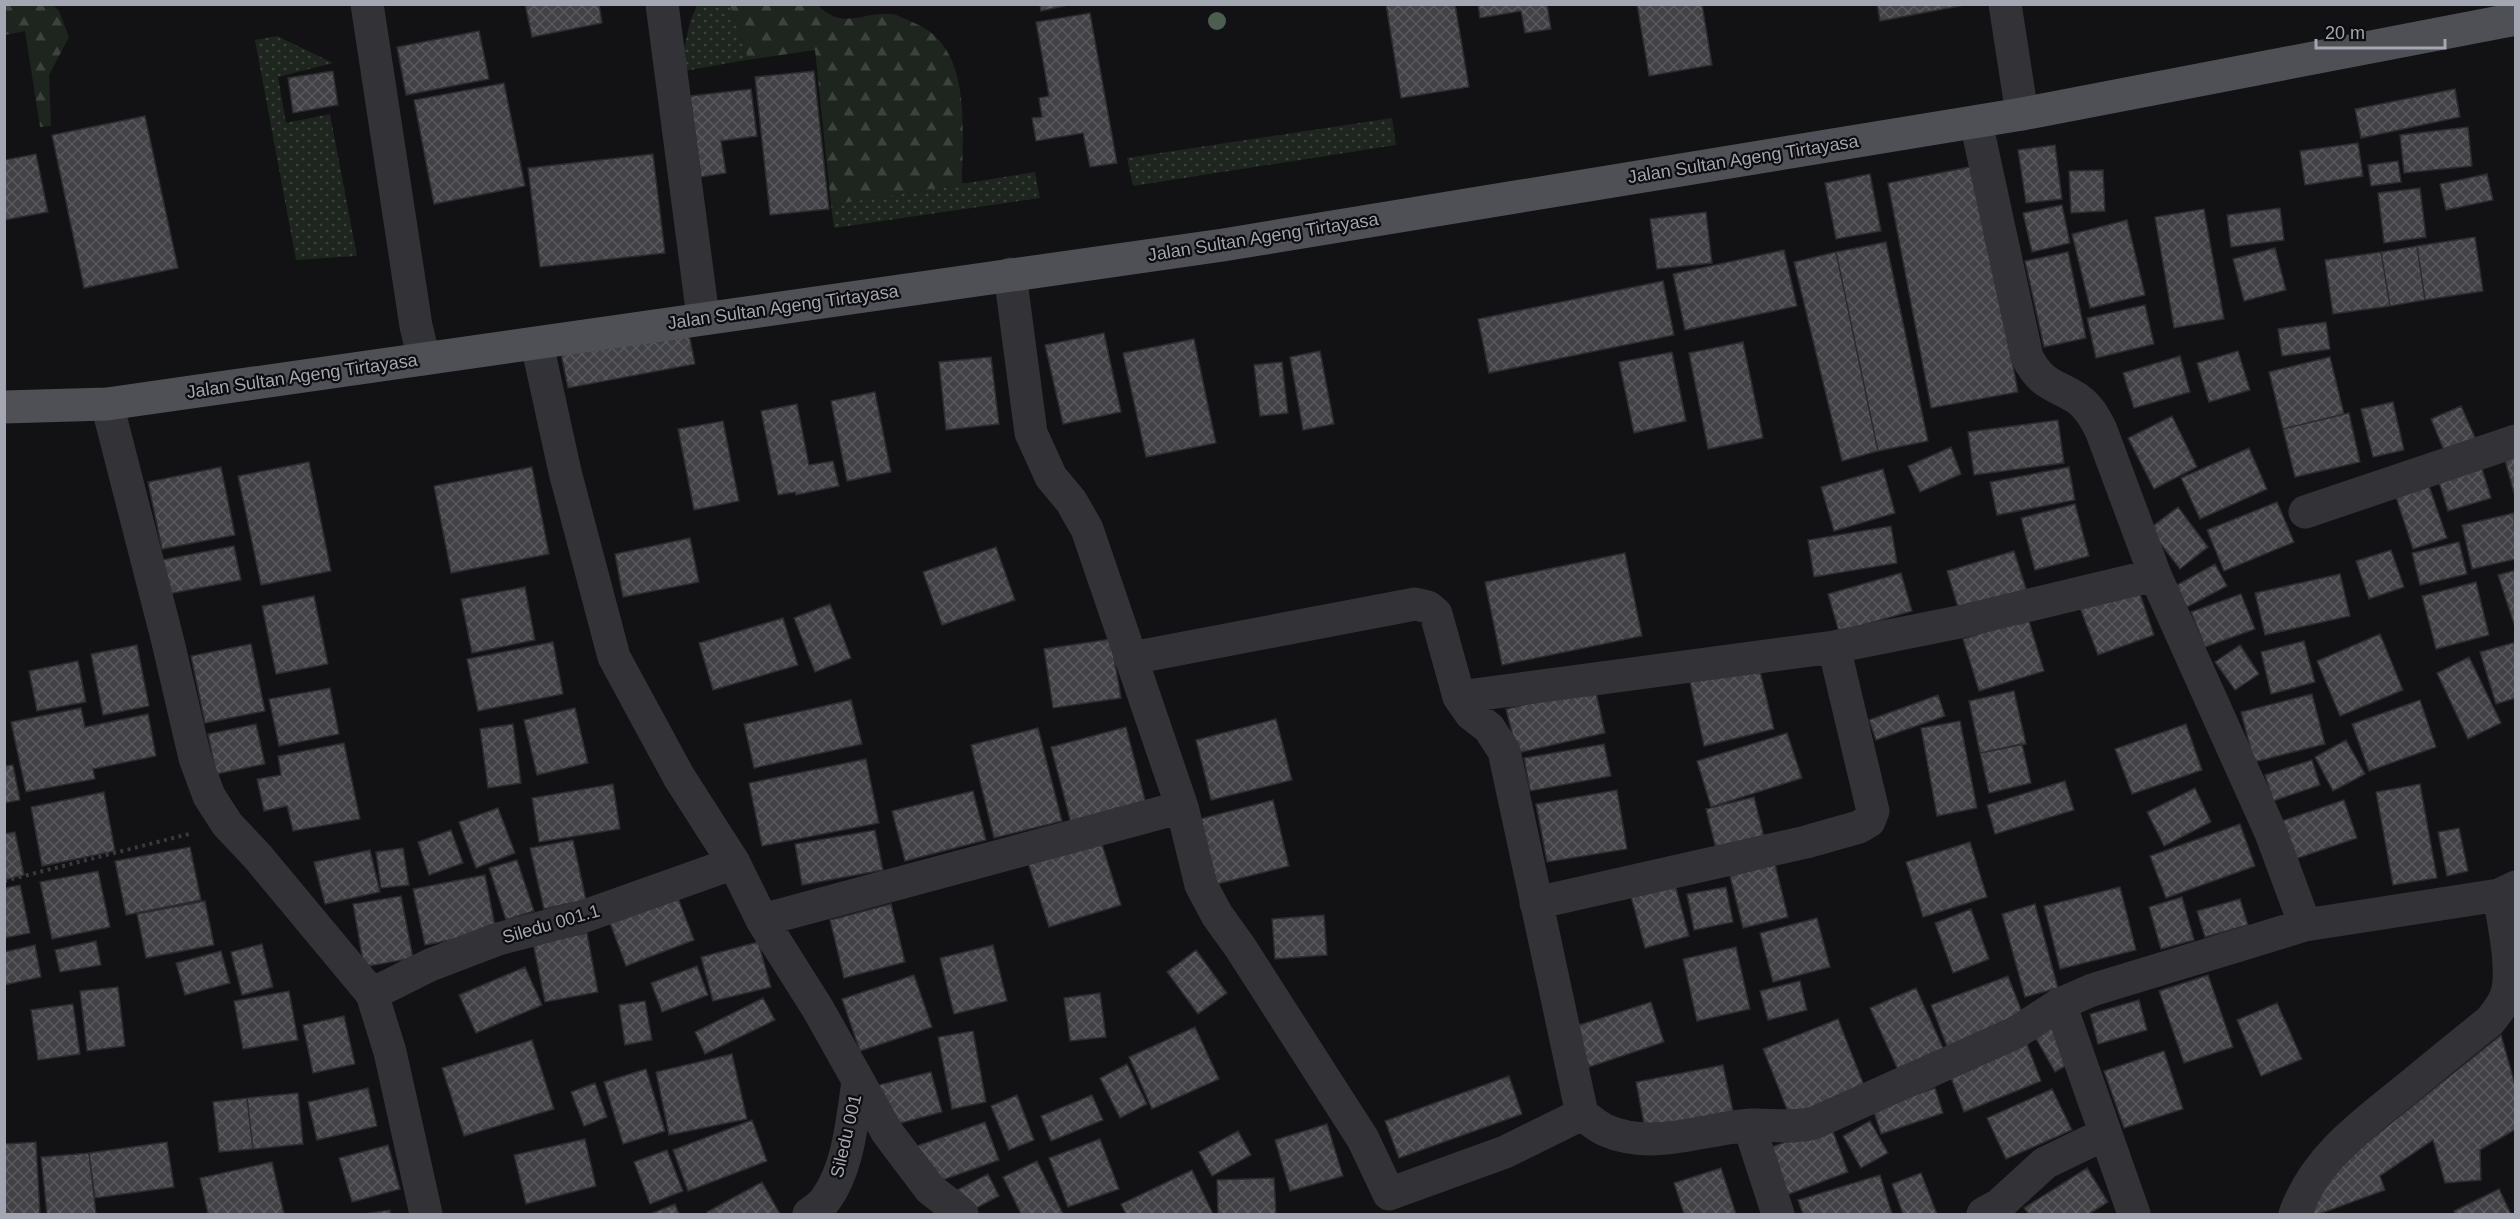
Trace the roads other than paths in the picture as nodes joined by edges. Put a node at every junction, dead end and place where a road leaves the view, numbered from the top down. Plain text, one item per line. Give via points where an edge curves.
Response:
1 (367, 4) edge
2 (662, 4) edge
3 (2516, 19) edge
4 (2009, 34) edge
5 (2022, 114) junction
6 (1976, 122) junction
7 (1010, 274) junction
8 (701, 303) junction
9 (537, 344) junction
10 (424, 359) junction
11 (107, 404) junction
12 (4, 407) edge
13 (2516, 441) edge
14 (2305, 512) dead end
15 (2155, 575) junction
16 (1834, 647) junction
17 (1132, 658) junction
18 (1459, 697) junction
19 (1182, 807) junction
20 (734, 863) junction
21 (2507, 891) edge
22 (1536, 903) junction
23 (762, 920) junction
24 (2305, 925) junction
25 (372, 994) junction
26 (2060, 1004) junction
27 (858, 1082) junction
28 (1582, 1114) junction
29 (1749, 1125) junction
30 (2105, 1134) junction
31 (1384, 1204) edge
32 (426, 1215) edge
33 (809, 1215) edge
34 (962, 1215) edge
35 (1778, 1215) edge
36 (1983, 1215) edge
37 (2134, 1215) edge
38 (2295, 1215) edge

1 - 10 street
2 - 8 street
3 - 5 main road, Jalan Sultan Ageng Tirtayasa
4 - 5 street
5 - 6 main road, Jalan Sultan Ageng Tirtayasa
6 - 7 main road, Jalan Sultan Ageng Tirtayasa via 1223,245
6 - 15 street via 2027,357 2036,373 2049,384 2078,399 2102,430
7 - 8 main road, Jalan Sultan Ageng Tirtayasa
7 - 17 street via 1032,433 1051,477 1087,529
8 - 9 main road, Jalan Sultan Ageng Tirtayasa
9 - 10 main road, Jalan Sultan Ageng Tirtayasa
9 - 20 street via 565,471 614,657 679,777
10 - 11 main road, Jalan Sultan Ageng Tirtayasa
11 - 12 main road, Jalan Sultan Ageng Tirtayasa
11 - 25 street via 195,758 209,796 227,824
13 - 14 street
15 - 16 street
15 - 24 street via 2271,833
16 - 18 street
16 - 22 street via 1873,811 1869,821 1806,842
17 - 18 street via 1415,604 1436,614
17 - 19 street
18 - 22 street via 1471,714 1489,728 1504,751
19 - 23 street
19 - 31 street via 1201,885 1363,1139
20 - 23 street
20 - 25 street, Siledu 001.1 via 582,917 498,939 430,965
21 - 24 street
21 - 38 street via 2508,991 2502,1005 2490,1021 2354,1131 2322,1164 2302,1195
22 - 28 street
23 - 27 street
24 - 26 street via 2092,990
25 - 32 street via 390,1052
26 - 29 street via 2017,1032 1814,1123 1799,1127
26 - 30 street
27 - 33 street, Siledu 001 via 837,1182 825,1202
27 - 34 street via 887,1132 930,1189
28 - 29 street via 1603,1129 1650,1139
28 - 31 street
29 - 35 street
30 - 36 street via 2045,1163
30 - 37 street

